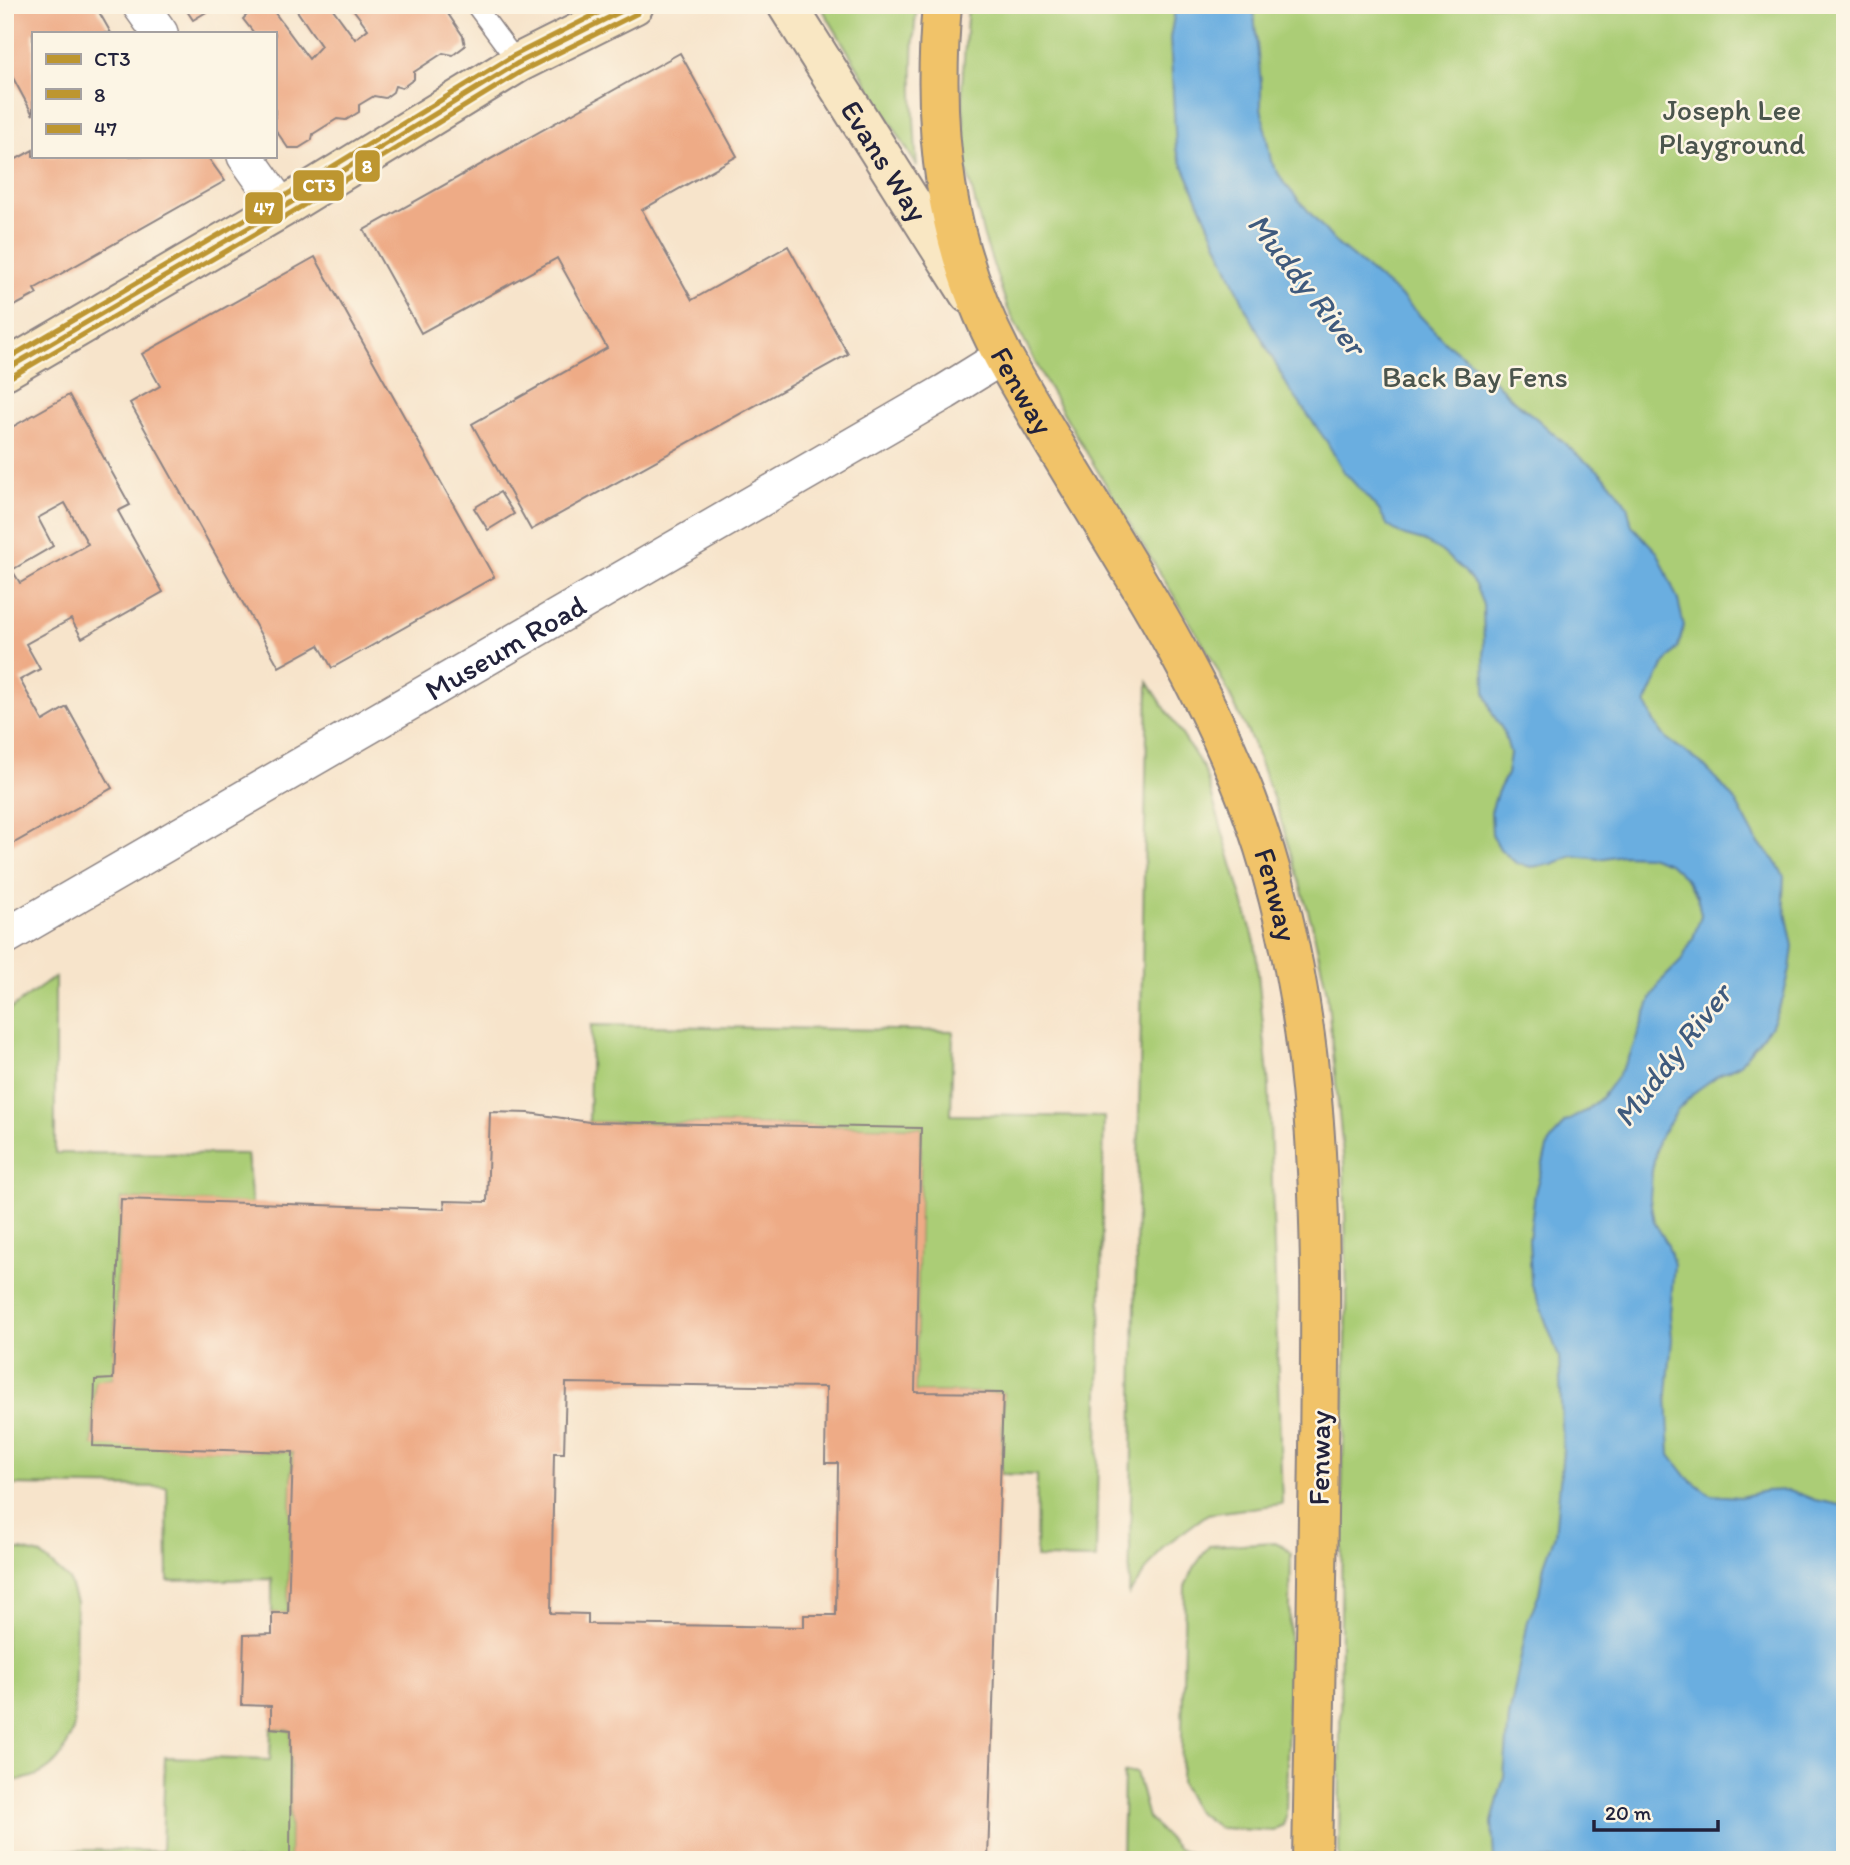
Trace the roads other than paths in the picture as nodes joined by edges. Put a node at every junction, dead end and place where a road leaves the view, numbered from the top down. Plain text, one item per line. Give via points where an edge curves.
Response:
1 (140, 5) edge
2 (475, 5) edge
3 (634, 5) edge
4 (788, 5) edge
5 (942, 5) edge
6 (159, 32) edge
7 (518, 64) junction
8 (246, 158) edge
9 (282, 208) junction
10 (982, 315) junction
11 (1003, 356) junction
12 (5, 370) edge
13 (5, 937) edge
14 (1312, 1860) edge

1 - 6 street
2 - 7 lane
3 - 7 main road
4 - 10 main road, Evans Way
5 - 10 main road, Fenway via 938,93 945,183 964,270
7 - 9 main road
8 - 9 street
9 - 12 main road
10 - 11 main road, Fenway
11 - 13 street, Museum Road
11 - 14 main road, Fenway via 1170,636 1219,733 1273,876 1298,986 1315,1132 1320,1256

